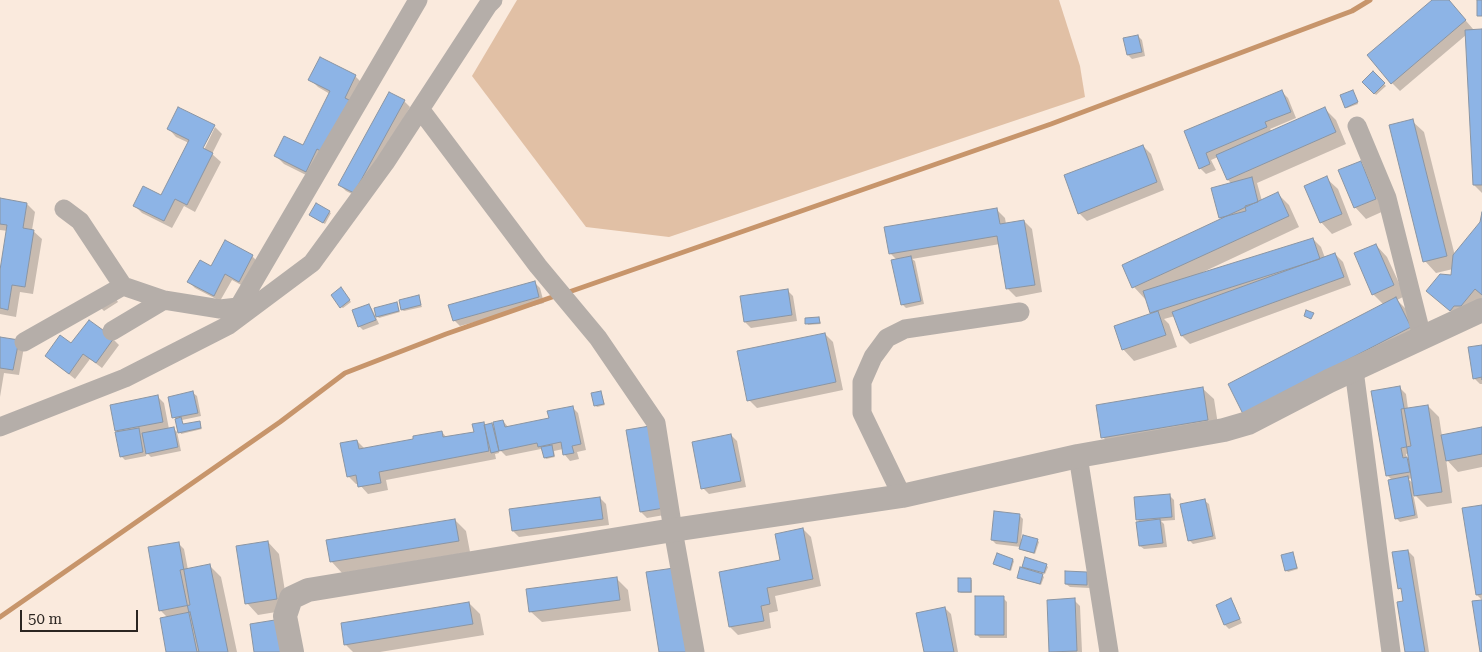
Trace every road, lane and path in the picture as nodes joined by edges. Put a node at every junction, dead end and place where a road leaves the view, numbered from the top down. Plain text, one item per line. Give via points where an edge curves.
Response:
1 (418, 0) edge
2 (493, 0) edge
3 (420, 109) junction
4 (1357, 126) dead end
5 (64, 208) dead end
6 (123, 286) junction
7 (164, 300) junction
8 (238, 307) junction
9 (1020, 312) dead end
10 (1477, 315) edge
11 (229, 325) junction
12 (112, 331) dead end
13 (1422, 337) junction
14 (24, 342) dead end
15 (1354, 370) junction
16 (0, 427) edge
17 (1078, 456) junction
18 (902, 496) junction
19 (673, 530) junction
20 (292, 652) edge
21 (695, 652) edge
22 (1109, 652) edge
23 (1391, 652) edge

1 - 8 street
2 - 3 street
3 - 11 street via 385,164 312,263
3 - 19 street via 538,266 598,338 656,423
4 - 13 street via 1387,198
5 - 6 street via 80,221
6 - 7 street
6 - 14 street
7 - 8 street via 220,309
7 - 12 street
8 - 11 street
9 - 18 street via 905,329 887,338 872,357 862,382 862,413
10 - 13 street
11 - 16 street via 125,378
13 - 15 street
15 - 17 street via 1248,423 1193,437
15 - 23 street
17 - 18 street
17 - 22 street
18 - 19 street
19 - 20 street via 308,590 292,598 285,616
19 - 21 street

